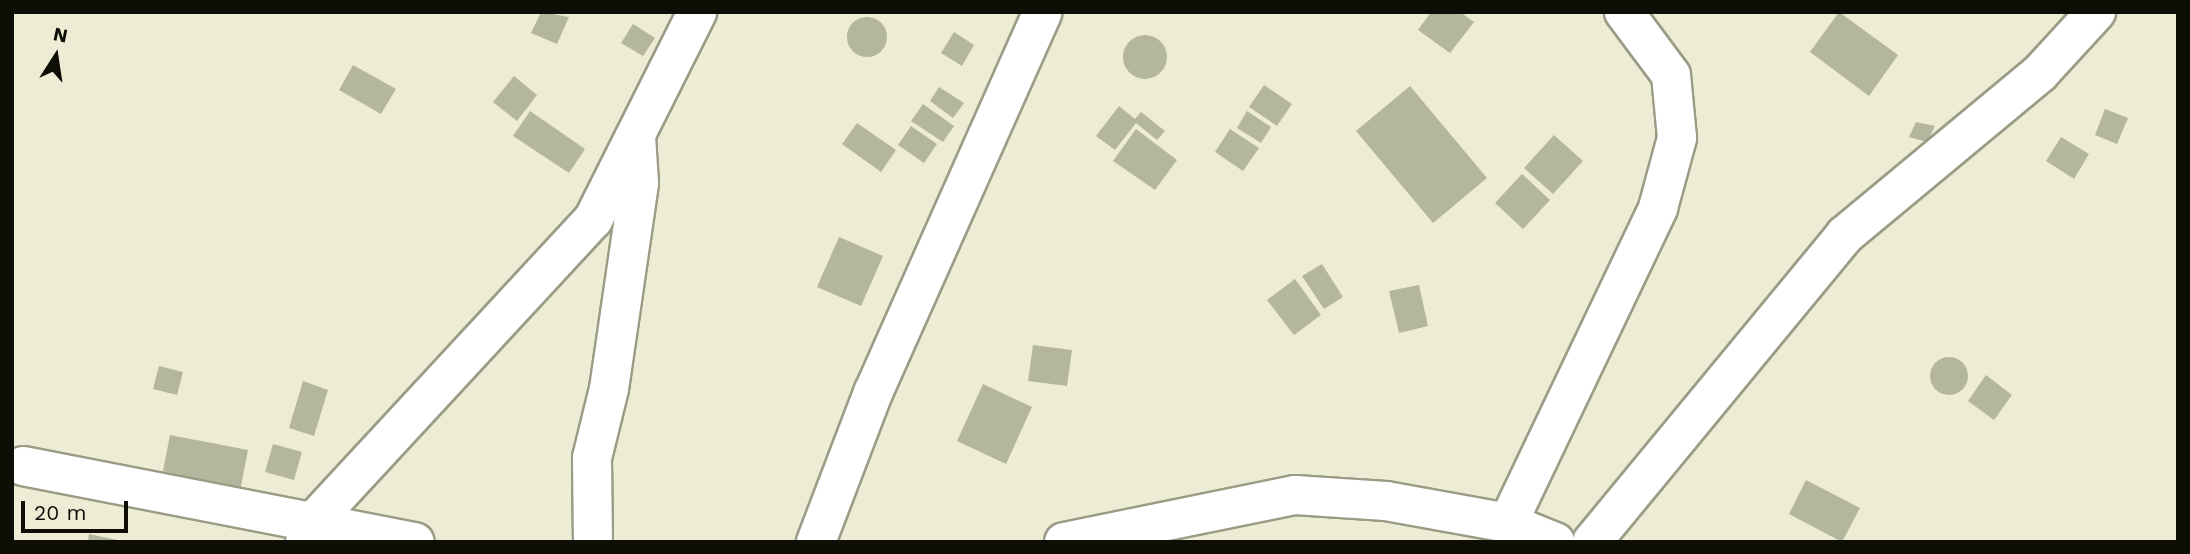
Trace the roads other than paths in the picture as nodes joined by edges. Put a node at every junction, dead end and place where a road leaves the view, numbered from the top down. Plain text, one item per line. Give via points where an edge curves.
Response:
1 (697, 12) edge
2 (1043, 12) edge
3 (1624, 12) edge
4 (2096, 12) edge
5 (636, 135) junction
6 (23, 466) dead end
7 (1508, 523) junction
8 (309, 532) edge
9 (415, 542) edge
10 (593, 542) edge
11 (816, 542) edge
12 (1065, 542) edge
13 (1555, 542) edge
14 (1592, 542) edge

1 - 5 street
2 - 11 street via 873,393
3 - 7 street via 1671,75 1677,138 1658,208
4 - 14 street via 2040,73 1845,234
5 - 8 street via 593,220
5 - 10 street via 639,183 609,389 592,458
6 - 8 street
7 - 12 street via 1386,501 1295,495
7 - 13 street
8 - 9 street

